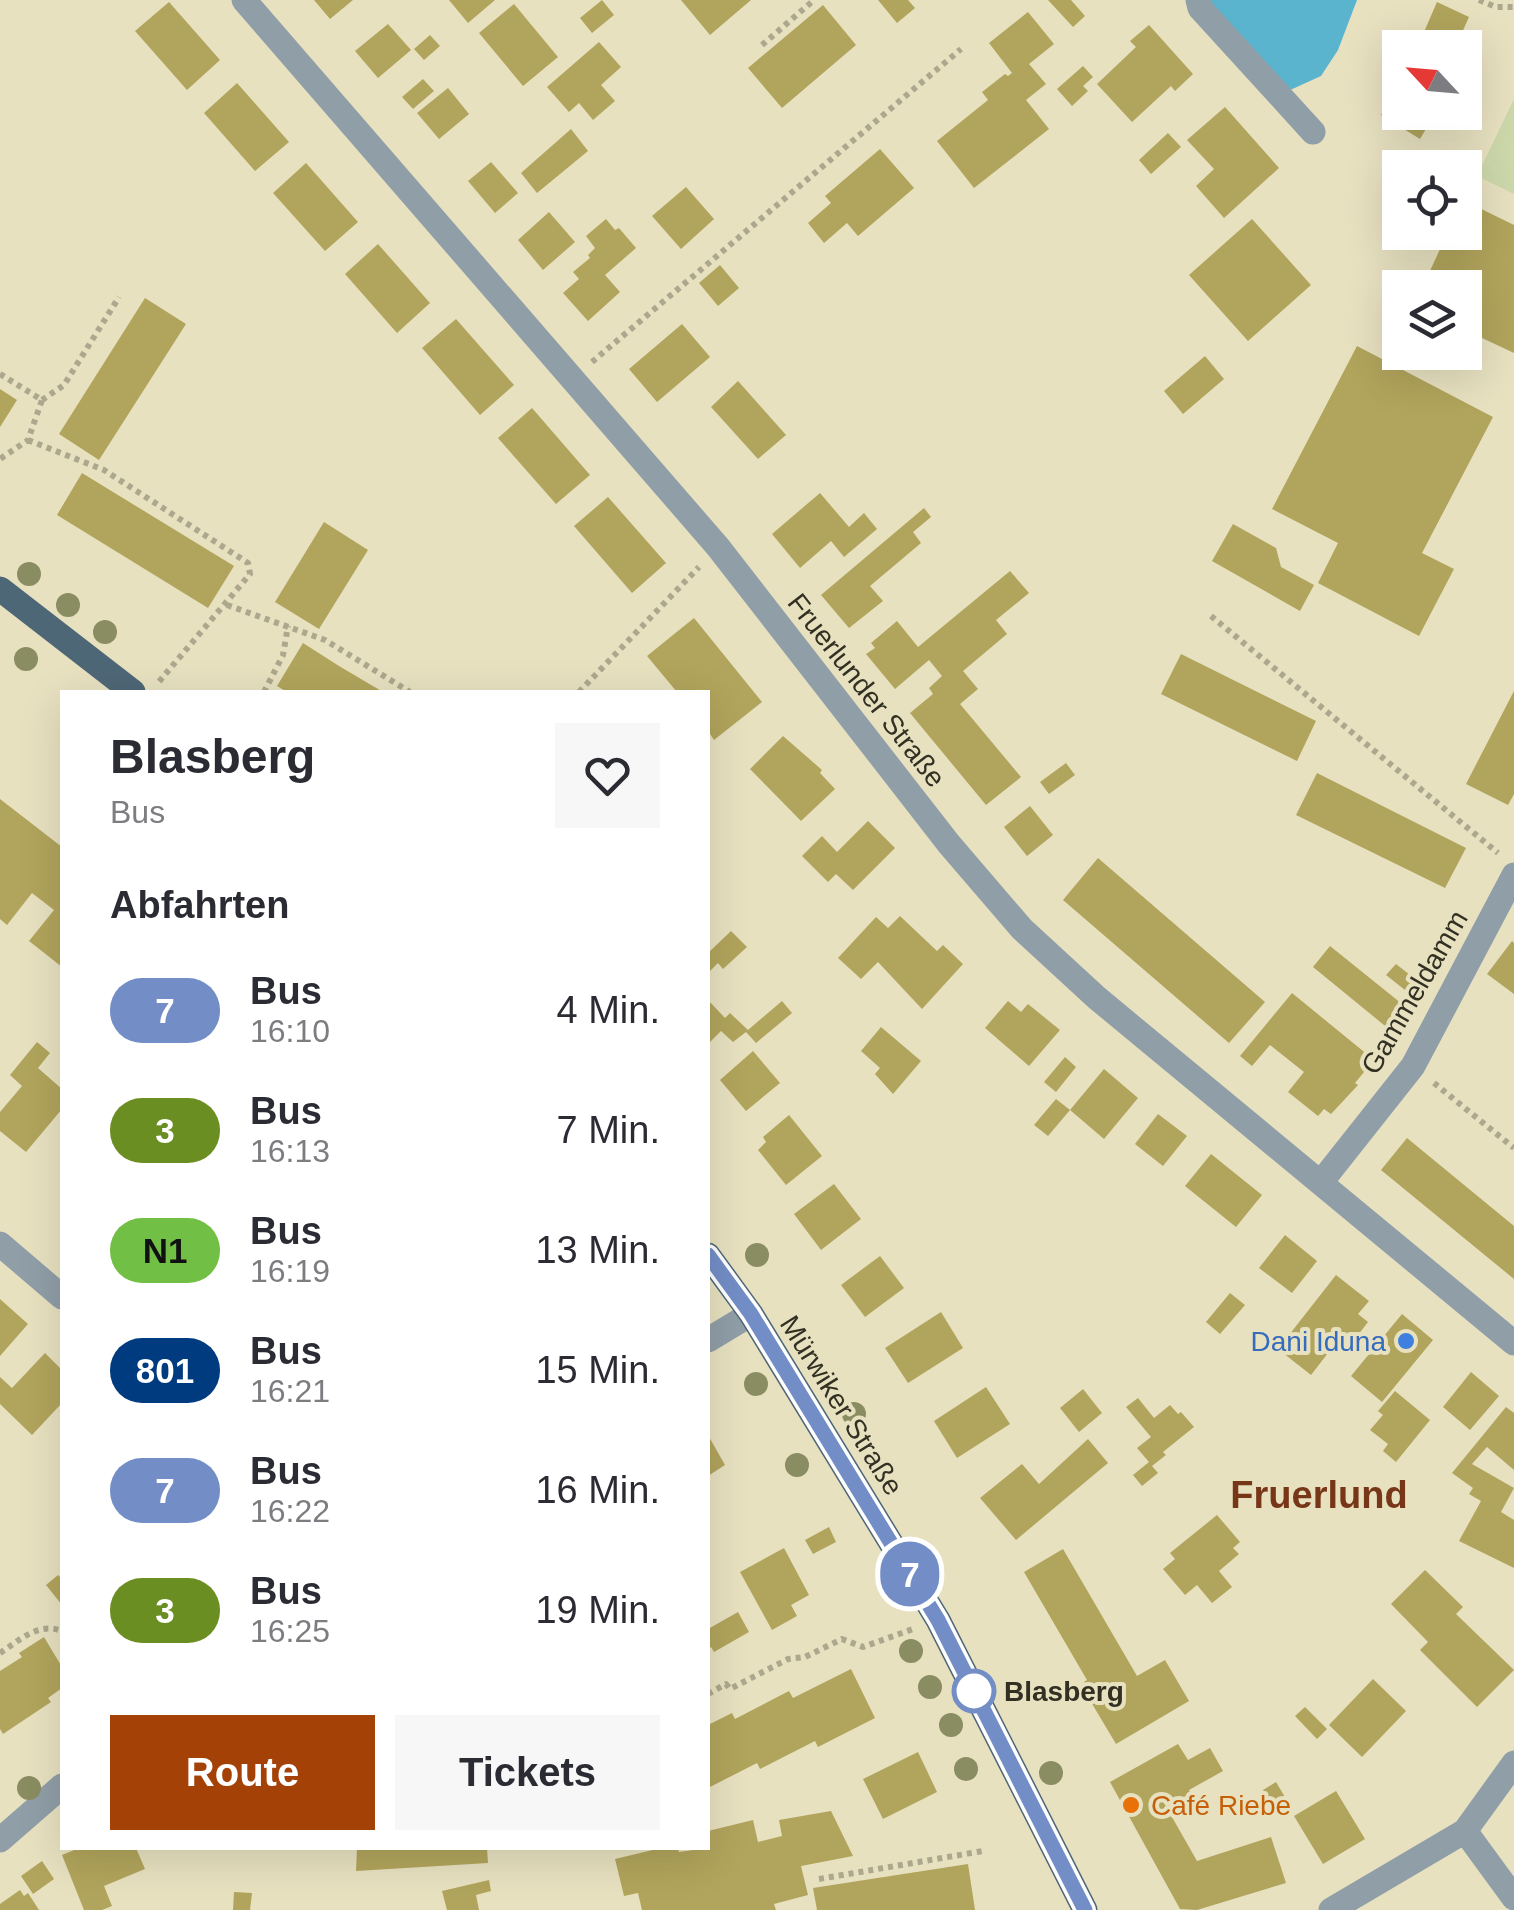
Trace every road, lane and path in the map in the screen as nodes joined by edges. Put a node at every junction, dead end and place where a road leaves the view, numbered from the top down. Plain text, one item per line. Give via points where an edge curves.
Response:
1 (244, 0) edge
2 (814, 0) edge
3 (1198, 0) edge
4 (1479, 0) edge
5 (1498, 4) edge
6 (1514, 8) edge
7 (762, 44) dead end
8 (961, 50) dead end
9 (1313, 132) dead end
10 (120, 297) dead end
11 (0, 374) edge
12 (572, 379) junction
13 (42, 400) junction
14 (28, 440) junction
15 (0, 459) edge
16 (718, 547) junction
17 (0, 588) edge
18 (227, 605) junction
19 (1211, 616) dead end
20 (288, 626) junction
21 (130, 690) edge
22 (151, 690) edge
23 (265, 690) edge
24 (407, 690) edge
25 (581, 690) edge
26 (1508, 881) edge
27 (1413, 1066) junction
28 (1514, 1148) edge
29 (1322, 1181) junction
30 (0, 1244) edge
31 (710, 1258) edge
32 (60, 1295) edge
33 (751, 1314) junction
34 (710, 1339) edge
35 (1514, 1343) edge
36 (938, 1620) junction
37 (60, 1630) edge
38 (0, 1654) edge
39 (710, 1693) edge
40 (1514, 1763) edge
41 (60, 1788) edge
42 (1465, 1831) junction
43 (0, 1840) edge
44 (983, 1850) dead end
45 (819, 1879) dead end
46 (1514, 1898) edge
47 (1085, 1910) edge
48 (1331, 1910) edge

1 - 12 street, Fruerlunder Straße
2 - 7 path
3 - 9 street
4 - 5 path
5 - 6 path
8 - 12 path
10 - 13 path via 64,386
11 - 13 path
12 - 16 street, Fruerlunder Straße
13 - 14 path
14 - 15 path
14 - 18 path via 104,470 239,554 250,574
16 - 25 path
16 - 29 street, Fruerlunder Straße via 1022,929
17 - 21 main road
18 - 20 path
18 - 22 path
19 - 26 path
20 - 23 path via 283,655
20 - 24 path via 325,640
26 - 27 street, Gammeldamm
27 - 28 path
27 - 29 street, Gammeldamm
29 - 35 street, Fruerlunder Straße
30 - 32 street
31 - 33 main road, Mürwiker Straße
33 - 34 street
33 - 36 main road, Mürwiker Straße
36 - 39 path via 863,1648 842,1638
36 - 47 main road, Mürwiker Straße
37 - 38 path via 36,1630
40 - 42 street
41 - 43 street
42 - 46 street
42 - 48 street
44 - 45 path

